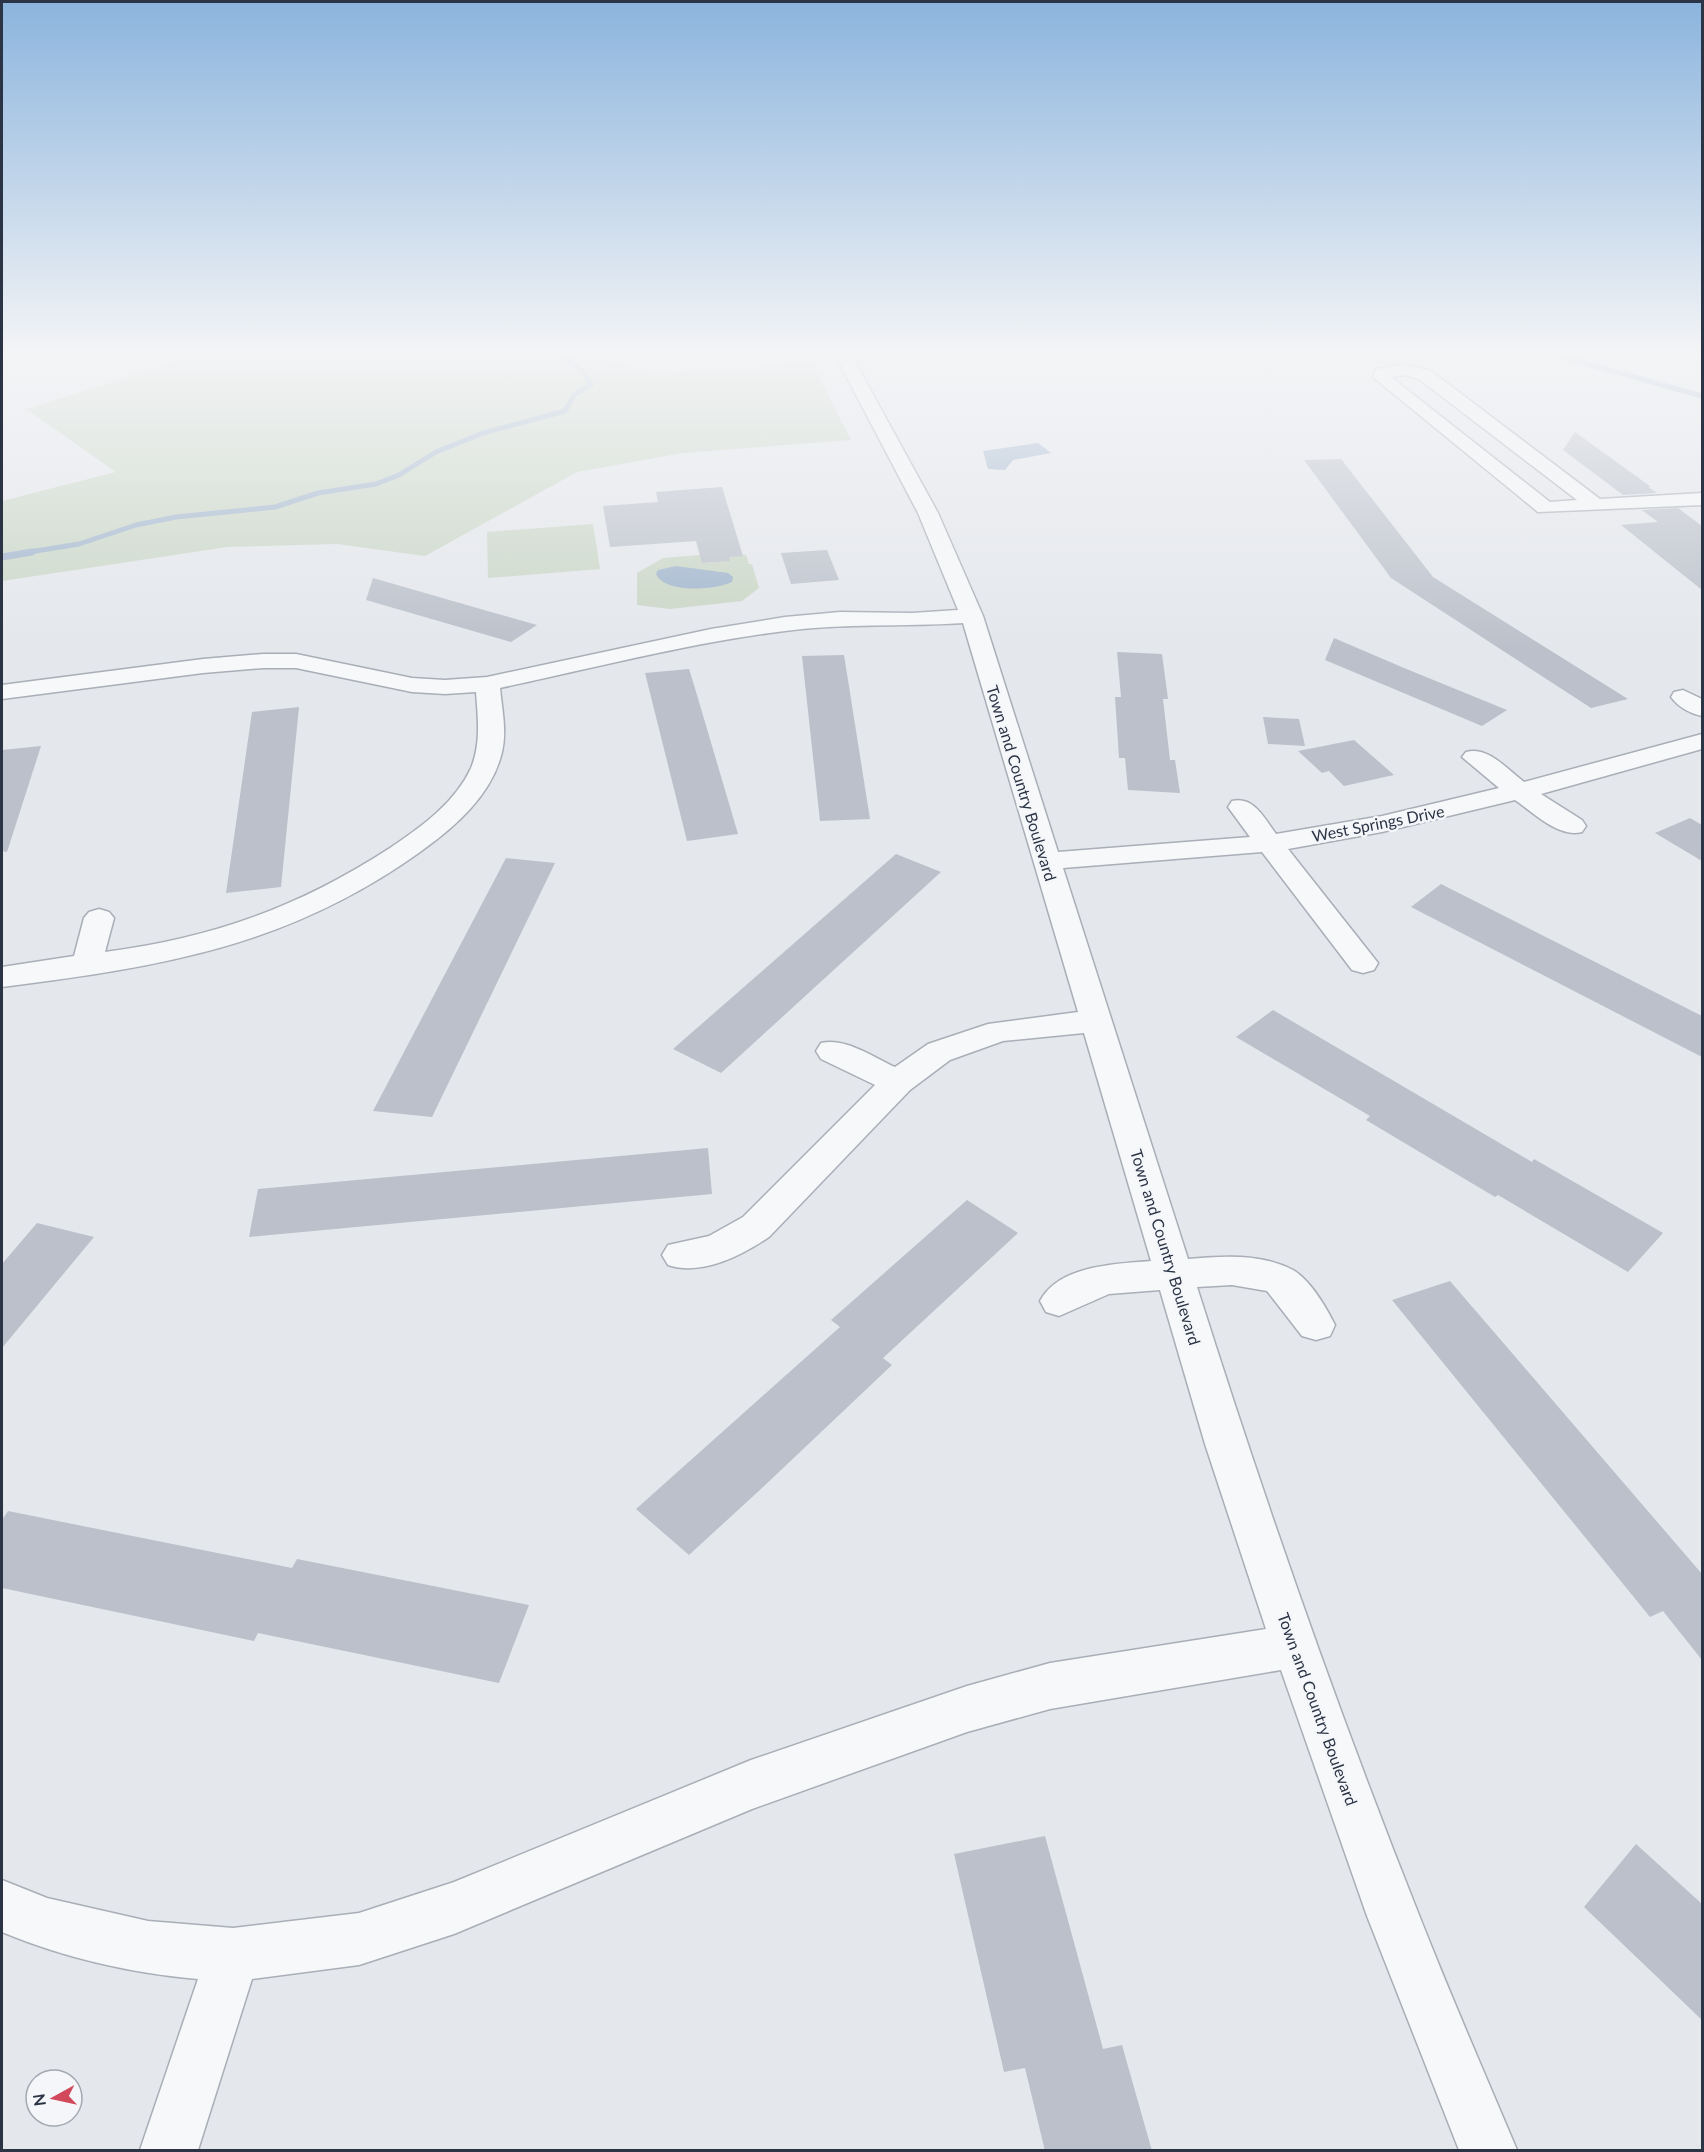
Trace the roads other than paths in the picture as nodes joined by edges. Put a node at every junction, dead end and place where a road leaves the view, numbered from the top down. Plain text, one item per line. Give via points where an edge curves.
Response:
1 (894, 449) edge
2 (1472, 449) edge
3 (1523, 449) edge
4 (1702, 499) edge
5 (1596, 505) junction
6 (972, 616) junction
7 (488, 684) junction
8 (2, 692) edge
9 (1702, 741) edge
10 (1475, 757) dead end
11 (1519, 791) junction
12 (1241, 807) dead end
13 (1572, 826) dead end
14 (1267, 843) junction
15 (1045, 861) junction
16 (99, 918) dead end
17 (88, 962) junction
18 (1363, 963) dead end
19 (2, 977) edge
20 (1095, 1021) junction
21 (832, 1051) dead end
22 (898, 1082) junction
23 (681, 1256) dead end
24 (1176, 1273) junction
25 (1059, 1301) dead end
26 (1316, 1325) dead end
27 (1295, 1646) junction
28 (2, 1906) edge
29 (233, 1955) junction
30 (169, 2151) edge
31 (1488, 2151) edge

1 - 6 street, Town and Country Boulevard via 928,513
2 - 5 street via 1545,508
3 - 5 street
4 - 5 street
6 - 7 street via 785,624
6 - 15 street, Town and Country Boulevard
7 - 8 street via 412,685 296,661 263,661
7 - 17 street via 489,752 478,780 455,810 421,839 324,900 269,924 152,955
9 - 11 street, West Springs Drive
10 - 11 street
11 - 13 street
11 - 14 street, West Springs Drive via 1427,816
12 - 14 street
14 - 15 street, West Springs Drive
14 - 18 street
15 - 20 street, Town and Country Boulevard
16 - 17 street
17 - 19 street
20 - 22 street via 999,1031 968,1040 939,1052
20 - 24 street, Town and Country Boulevard
21 - 22 street
22 - 23 street via 756,1227 730,1245
24 - 25 street via 1109,1279 1082,1287
24 - 26 street via 1232,1270 1280,1281
24 - 27 street, Town and Country Boulevard via 1226,1444
27 - 29 street via 1050,1686 967,1709 751,1785 454,1908 359,1939
27 - 31 street, Town and Country Boulevard via 1393,1916
28 - 29 street via 47,1924 148,1948
29 - 30 street

